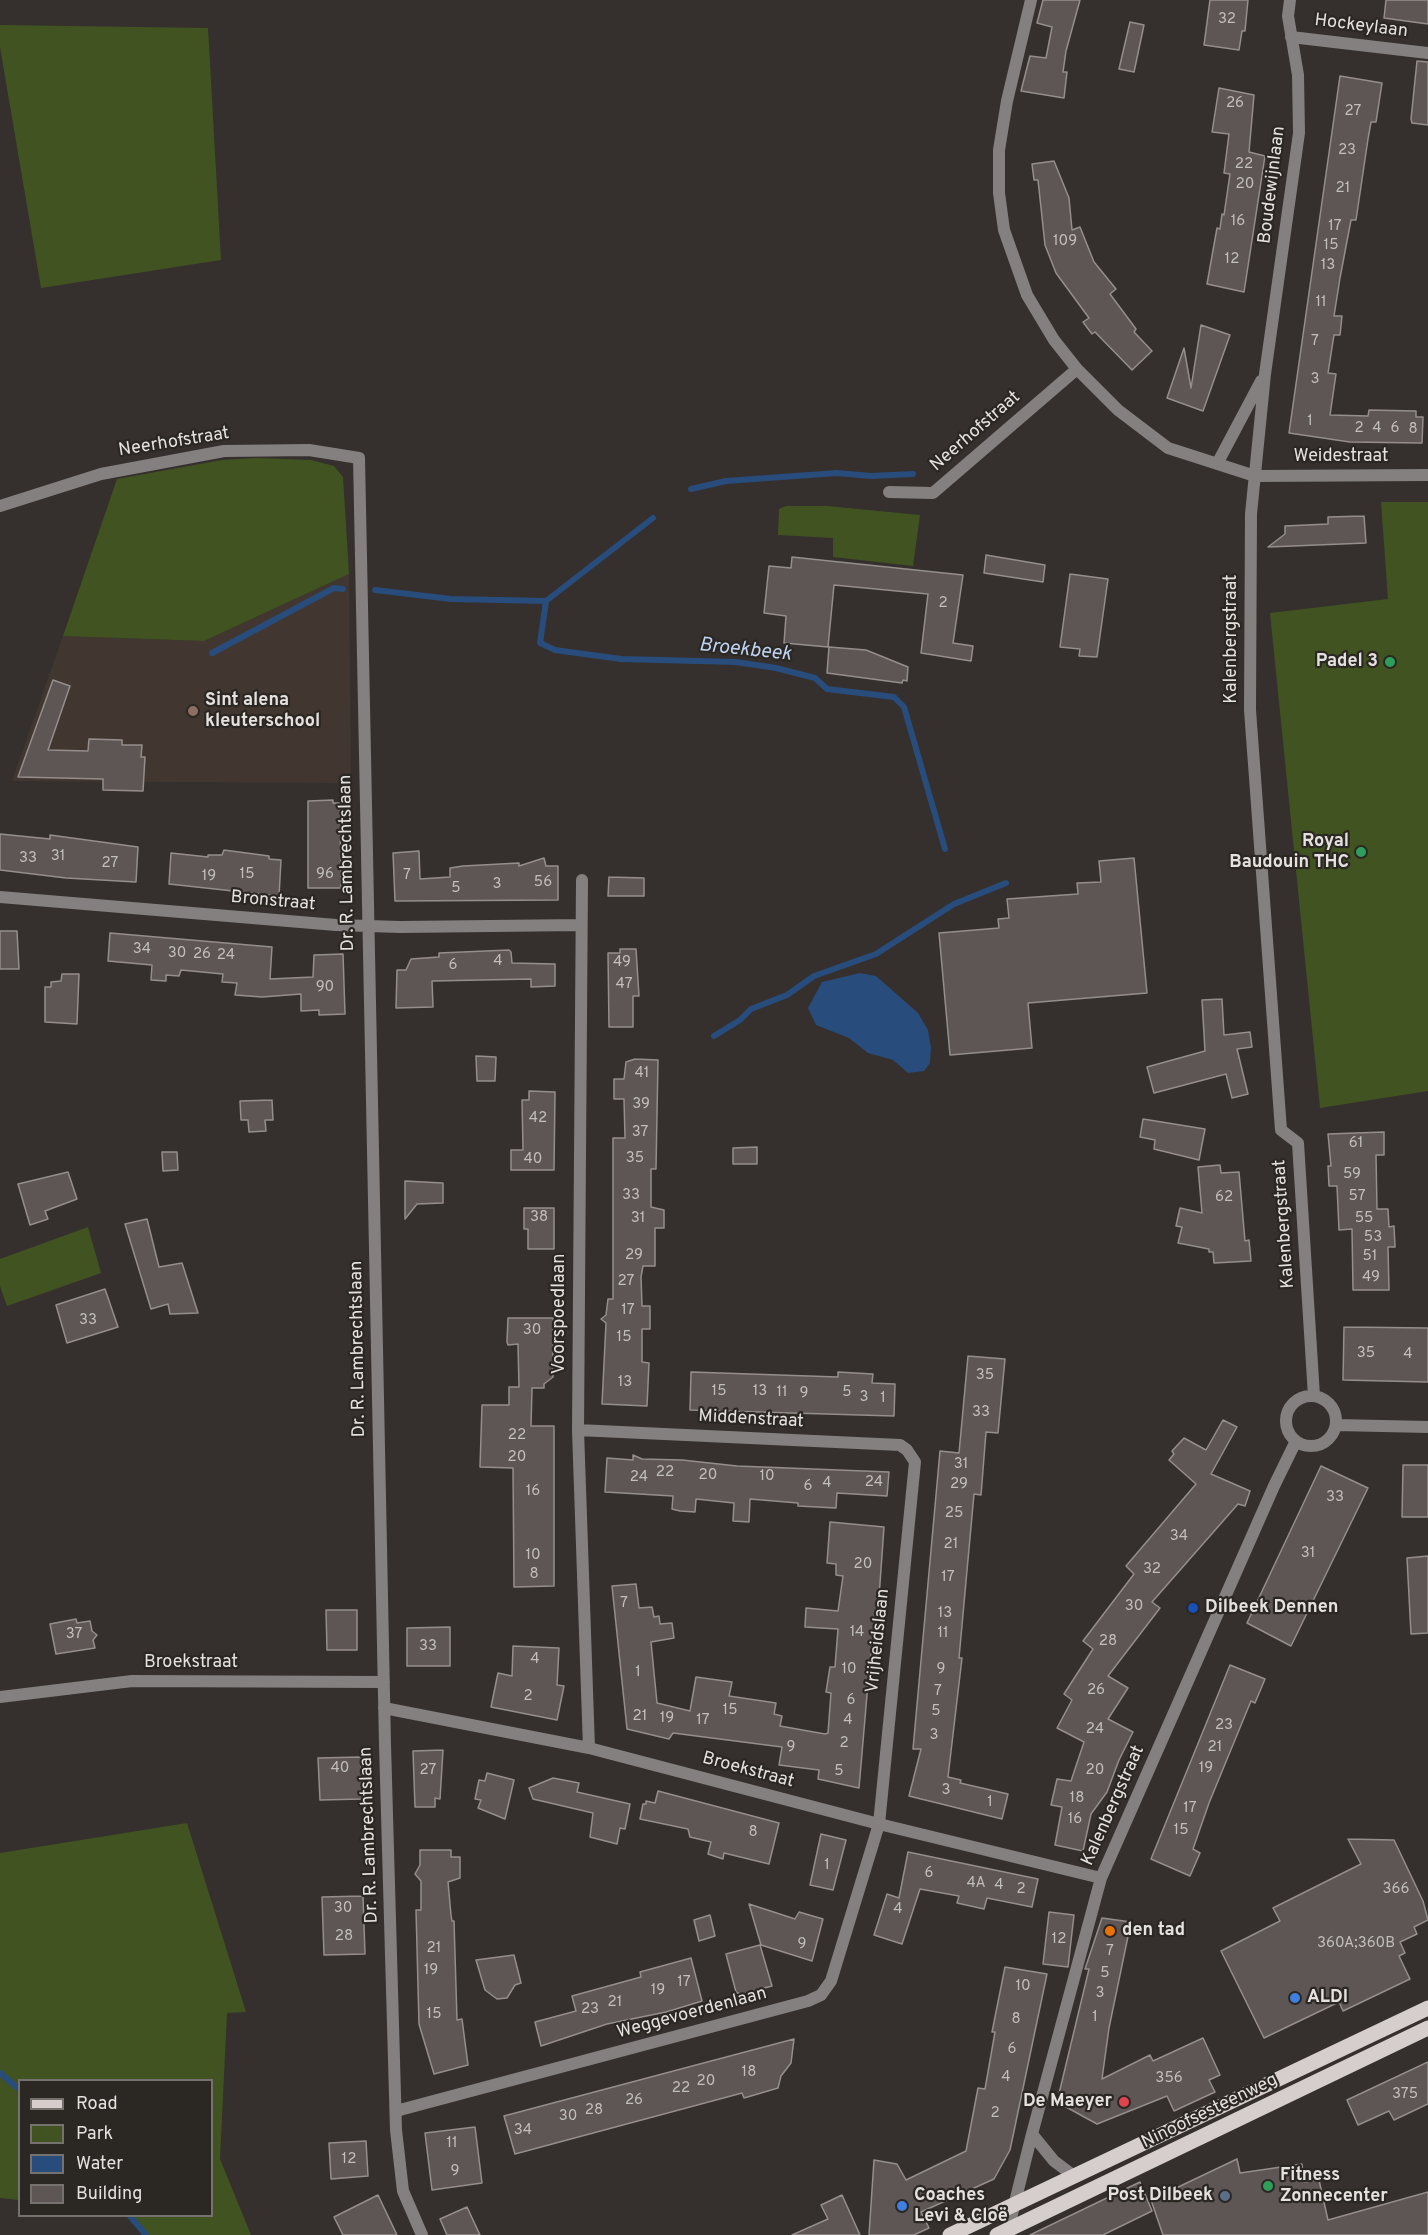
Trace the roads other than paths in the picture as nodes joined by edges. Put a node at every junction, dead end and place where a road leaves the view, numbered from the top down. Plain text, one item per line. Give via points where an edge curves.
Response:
1 (1031, 0) edge
2 (1290, 0) edge
3 (1291, 37) junction
4 (1428, 53) edge
5 (1077, 369) junction
6 (1265, 374) junction
7 (359, 459) joint
8 (1217, 464) junction
9 (1428, 475) edge
10 (1255, 476) junction
11 (889, 492) dead end
12 (0, 506) edge
13 (582, 880) dead end
14 (0, 897) edge
15 (581, 925) junction
16 (367, 926) junction
17 (1314, 1396) junction
18 (1336, 1425) junction
19 (1428, 1427) edge
20 (578, 1430) junction
21 (1296, 1441) junction
22 (915, 1462) joint
23 (384, 1682) junction
24 (0, 1697) edge
25 (384, 1708) junction
26 (589, 1748) junction
27 (879, 1824) junction
28 (1101, 1878) junction
29 (1428, 2008) edge
30 (1428, 2028) edge
31 (396, 2111) junction
32 (1032, 2134) junction
33 (1074, 2176) junction
34 (1016, 2204) junction
35 (1005, 2233) edge
36 (422, 2235) edge
37 (950, 2235) edge

1 - 5 street via 1007,101 999,150 999,193 1004,231 1027,295
2 - 3 street, Boudewijnlaan
3 - 4 street, Hockeylaan
3 - 6 street, Boudewijnlaan via 1299,75 1299,133
5 - 8 street via 1118,410 1168,448
5 - 11 street, Neerhofstraat via 933,493
6 - 8 street, Boudewijnlaan
6 - 10 street, Boudewijnlaan
7 - 12 street, Neerhofstraat via 309,450 224,451 101,474
7 - 16 street, Dr. R. Lambrechtslaan
8 - 10 street
9 - 10 street, Weidestraat
10 - 17 street, Kalenbergstraat via 1251,514 1250,710 1281,1130 1298,1143
13 - 15 street, Voorspoedlaan
14 - 16 street, Bronstraat
15 - 16 street, Bronstraat
15 - 20 street, Voorspoedlaan
16 - 23 street, Dr. R. Lambrechtslaan
17 - 18 street via 1331,1406
17 - 21 street via 1298,1399 1288,1412 1287,1428
18 - 19 street
18 - 21 street via 1325,1441 1306,1445
20 - 22 street, Middenstraat via 900,1445
20 - 26 street, Voorspoedlaan
21 - 28 street, Kalenbergstraat
22 - 27 street, Vrijheidslaan
23 - 24 street, Broekstraat via 132,1681
23 - 25 street, Dr. R. Lambrechtslaan
25 - 26 street, Broekstraat
25 - 31 street, Dr. R. Lambrechtslaan
26 - 27 street, Broekstraat
27 - 28 street, Broekstraat
27 - 31 street, Weggevoerdenlaan via 831,1981 821,1995
28 - 32 street, Kalenbergstraat
29 - 33 main road, Ninoofsesteenweg
30 - 35 main road, Ninoofsesteenweg
31 - 36 street, Dr. R. Lambrechtslaan via 403,2191
32 - 33 street via 1054,2161
32 - 34 street, Kalenbergstraat
33 - 34 main road, Ninoofsesteenweg
34 - 35 street, Ninoofsesteenweg
34 - 37 main road, Ninoofsesteenweg

